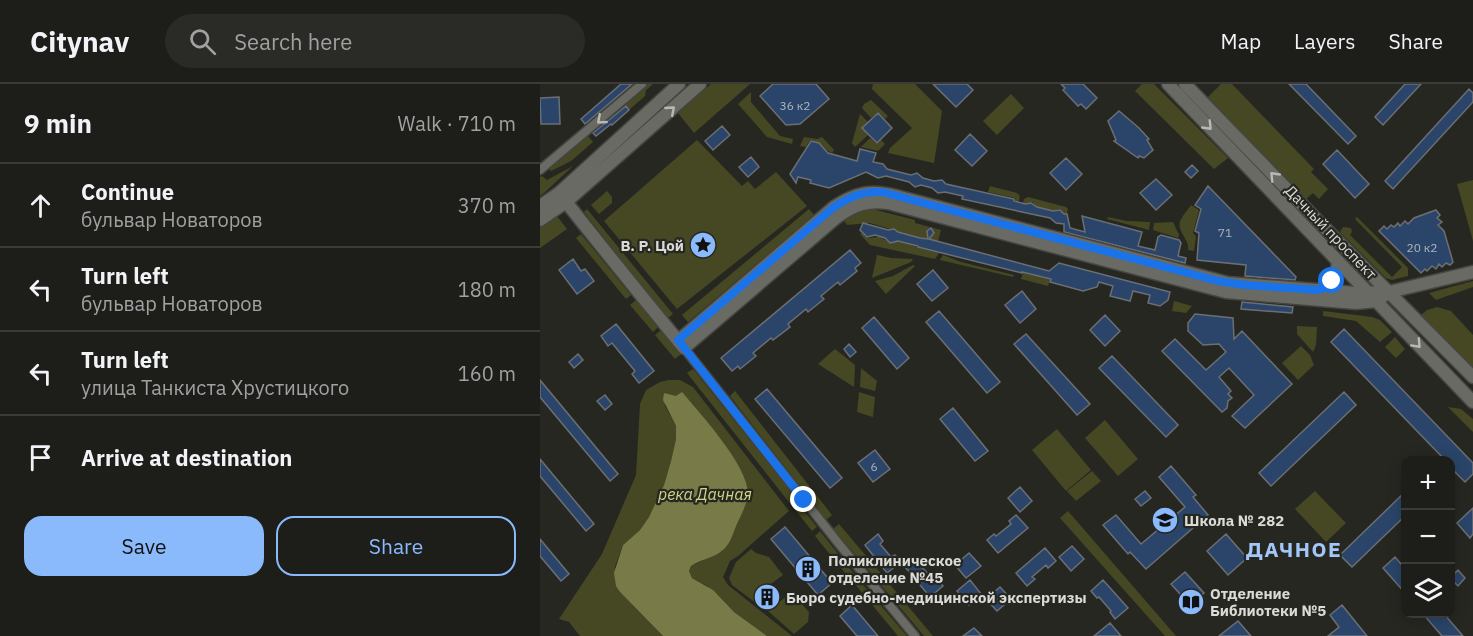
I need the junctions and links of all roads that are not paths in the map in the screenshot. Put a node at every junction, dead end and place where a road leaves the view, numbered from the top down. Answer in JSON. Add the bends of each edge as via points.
{"nodes":[{"id":1,"x":642,"y":84,"type":"edge"},
{"id":2,"x":679,"y":84,"type":"edge"},
{"id":3,"x":700,"y":84,"type":"edge"},
{"id":4,"x":1168,"y":84,"type":"edge"},
{"id":5,"x":1185,"y":84,"type":"edge"},
{"id":6,"x":540,"y":170,"type":"edge"},
{"id":7,"x":562,"y":198,"type":"junction"},
{"id":8,"x":540,"y":206,"type":"edge"},
{"id":9,"x":540,"y":220,"type":"edge"},
{"id":10,"x":1338,"y":261,"type":"junction"},
{"id":11,"x":1473,"y":272,"type":"edge"},
{"id":12,"x":1318,"y":290,"type":"junction"},
{"id":13,"x":1389,"y":292,"type":"junction"},
{"id":14,"x":1372,"y":297,"type":"junction"},
{"id":15,"x":681,"y":344,"type":"junction"},
{"id":16,"x":1473,"y":377,"type":"edge"},
{"id":17,"x":1473,"y":402,"type":"edge"},
{"id":18,"x":915,"y":636,"type":"edge"}],
"edges":[{"from":1,"to":6,"type":"street","one_way":true},
{"from":2,"to":7,"type":"street"},
{"from":7,"to":3,"type":"street","one_way":true},
{"from":4,"to":10,"type":"street","name":"Дачный проспект","one_way":true},
{"from":13,"to":5,"type":"street","name":"Дачный проспект","one_way":true},
{"from":7,"to":8,"type":"street"},
{"from":7,"to":9,"type":"street"},
{"from":7,"to":15,"type":"street"},
{"from":10,"to":12,"type":"street","via":[[1332,281]]},
{"from":10,"to":14,"type":"street","name":"Дачный проспект"},
{"from":11,"to":13,"type":"street"},
{"from":12,"to":14,"type":"street"},
{"from":12,"to":15,"type":"street","via":[[1218,281],[896,195],[868,191],[834,207]]},
{"from":13,"to":14,"type":"street"},
{"from":13,"to":16,"type":"street","name":"Дачный проспект"},
{"from":14,"to":15,"type":"street","via":[[1345,302],[1226,292],[869,201],[837,217]]},
{"from":14,"to":17,"type":"street","name":"Дачный проспект","one_way":true},
{"from":15,"to":18,"type":"street"}]}
